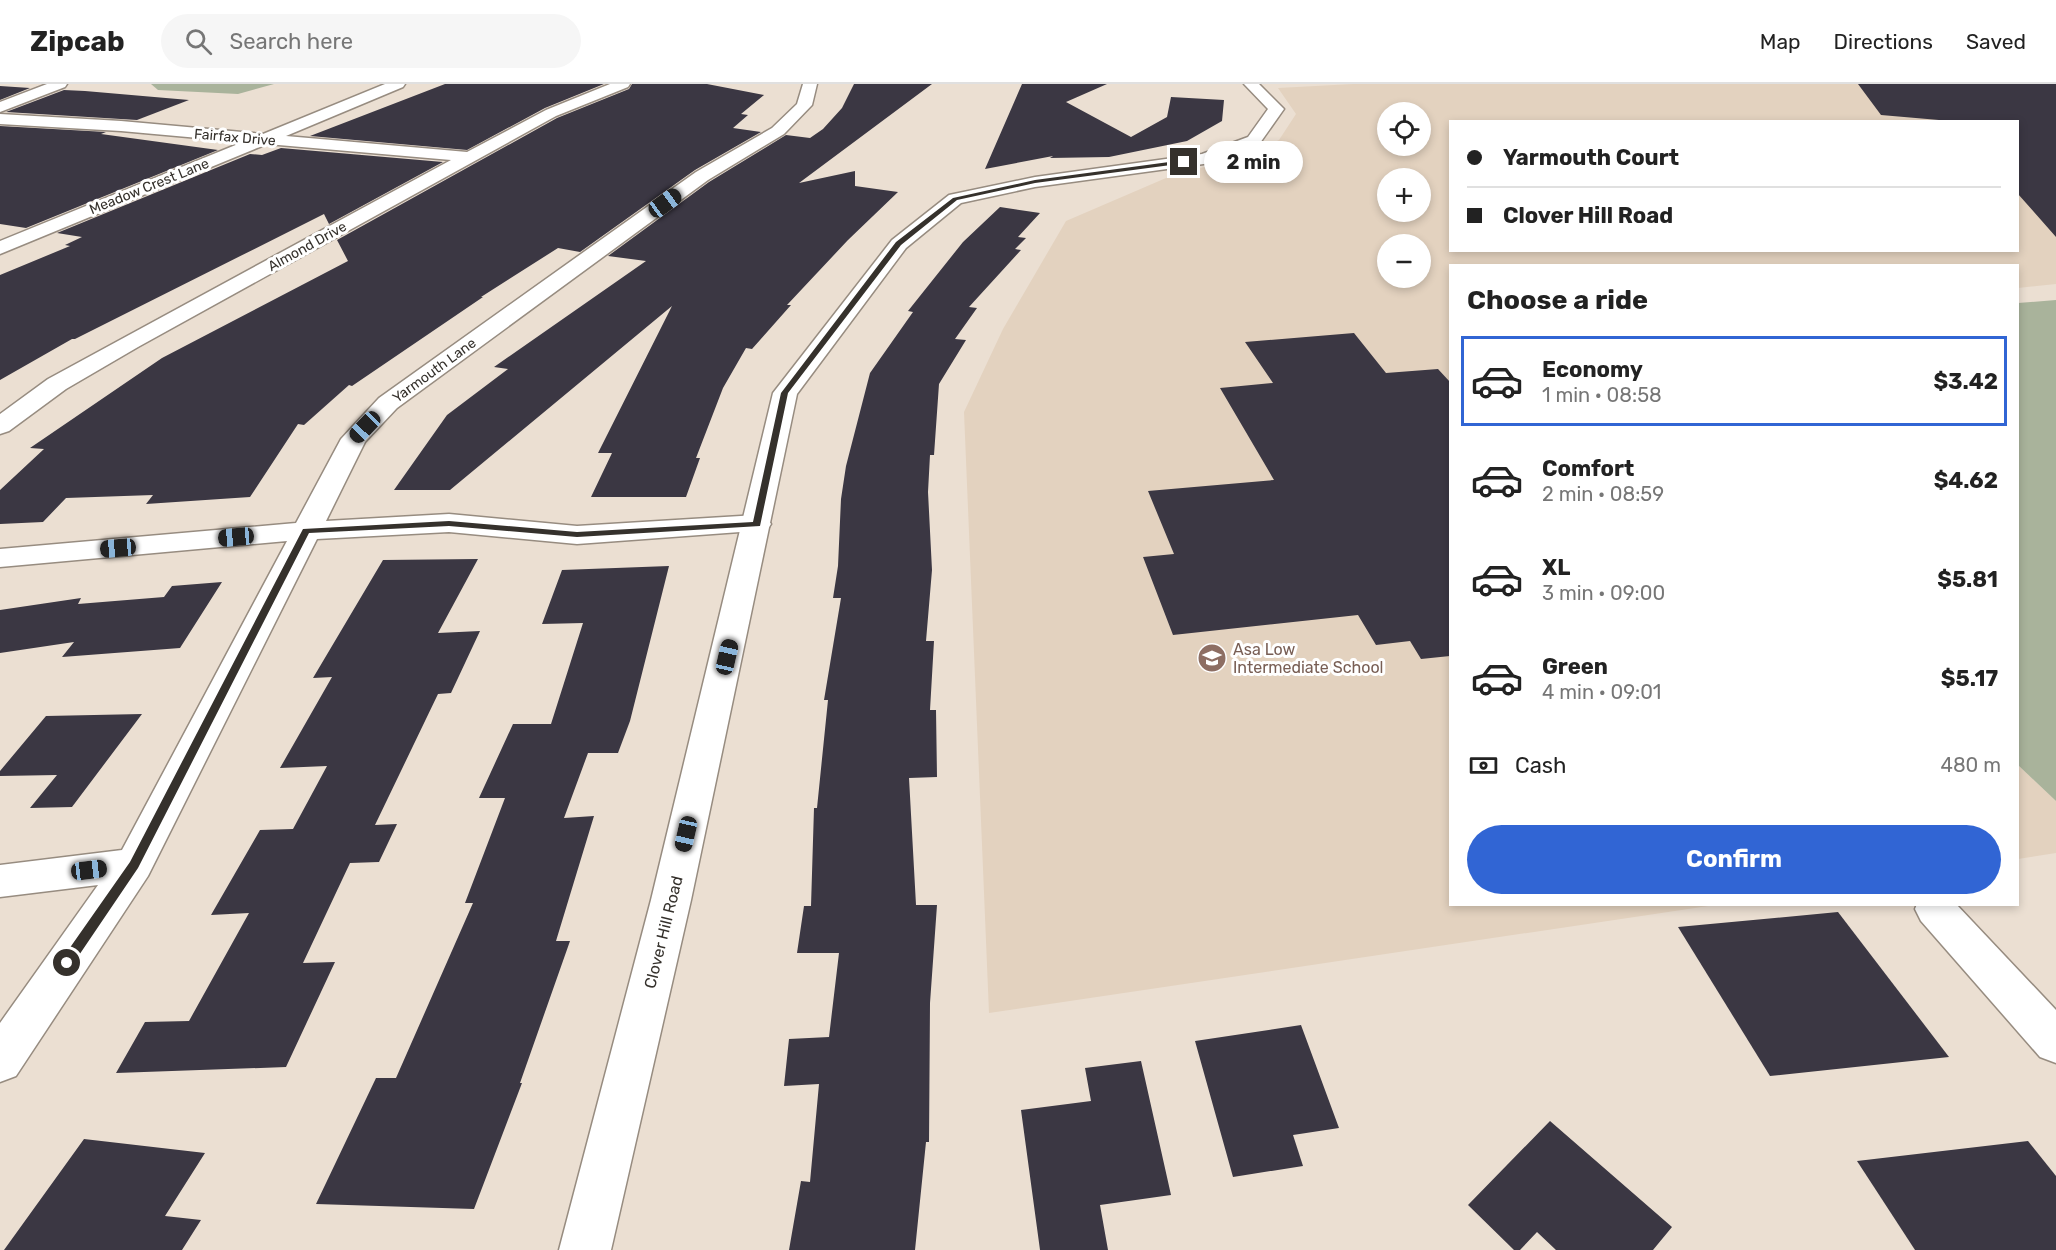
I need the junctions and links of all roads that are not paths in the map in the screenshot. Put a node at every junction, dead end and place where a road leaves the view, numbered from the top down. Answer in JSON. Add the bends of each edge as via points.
{"nodes":[{"id":1,"x":60,"y":84,"type":"edge"},
{"id":2,"x":398,"y":84,"type":"edge"},
{"id":3,"x":623,"y":84,"type":"edge"},
{"id":4,"x":810,"y":84,"type":"edge"},
{"id":5,"x":1251,"y":84,"type":"edge"},
{"id":6,"x":0,"y":107,"type":"edge"},
{"id":7,"x":0,"y":119,"type":"edge"},
{"id":8,"x":260,"y":140,"type":"junction"},
{"id":9,"x":470,"y":157,"type":"junction"},
{"id":10,"x":0,"y":248,"type":"edge"},
{"id":11,"x":0,"y":426,"type":"edge"},
{"id":12,"x":757,"y":524,"type":"junction"},
{"id":13,"x":306,"y":531,"type":"junction"},
{"id":14,"x":0,"y":558,"type":"edge"},
{"id":15,"x":134,"y":865,"type":"junction"},
{"id":16,"x":0,"y":881,"type":"edge"},
{"id":17,"x":1935,"y":909,"type":"dead end"},
{"id":18,"x":2056,"y":1042,"type":"edge"},
{"id":19,"x":0,"y":1061,"type":"edge"},
{"id":20,"x":585,"y":1250,"type":"edge"}],
"edges":[{"from":1,"to":6,"type":"street"},
{"from":2,"to":8,"type":"street","name":"Meadow Crest Lane"},
{"from":3,"to":9,"type":"street","name":"Almond Drive","via":[[551,113]]},
{"from":4,"to":13,"type":"street","name":"Yarmouth Lane","via":[[804,105],[778,131],[702,176],[388,404],[354,439]]},
{"from":5,"to":12,"type":"street","name":"Clover Hill Road","via":[[1276,109],[1254,140],[1205,159],[1035,182],[955,199],[898,244],[785,393]]},
{"from":7,"to":8,"type":"street","name":"Fairfax Drive"},
{"from":8,"to":9,"type":"street","name":"Fairfax Drive"},
{"from":8,"to":10,"type":"street","name":"Meadow Crest Lane"},
{"from":9,"to":11,"type":"street","name":"Almond Drive","via":[[68,378]]},
{"from":12,"to":13,"type":"street","via":[[577,535],[449,523]]},
{"from":12,"to":20,"type":"street","name":"Clover Hill Road"},
{"from":13,"to":14,"type":"street"},
{"from":13,"to":15,"type":"street","name":"Yarmouth Lane"},
{"from":15,"to":16,"type":"street"},
{"from":15,"to":19,"type":"street","name":"Yarmouth Lane"},
{"from":17,"to":18,"type":"street"}]}
